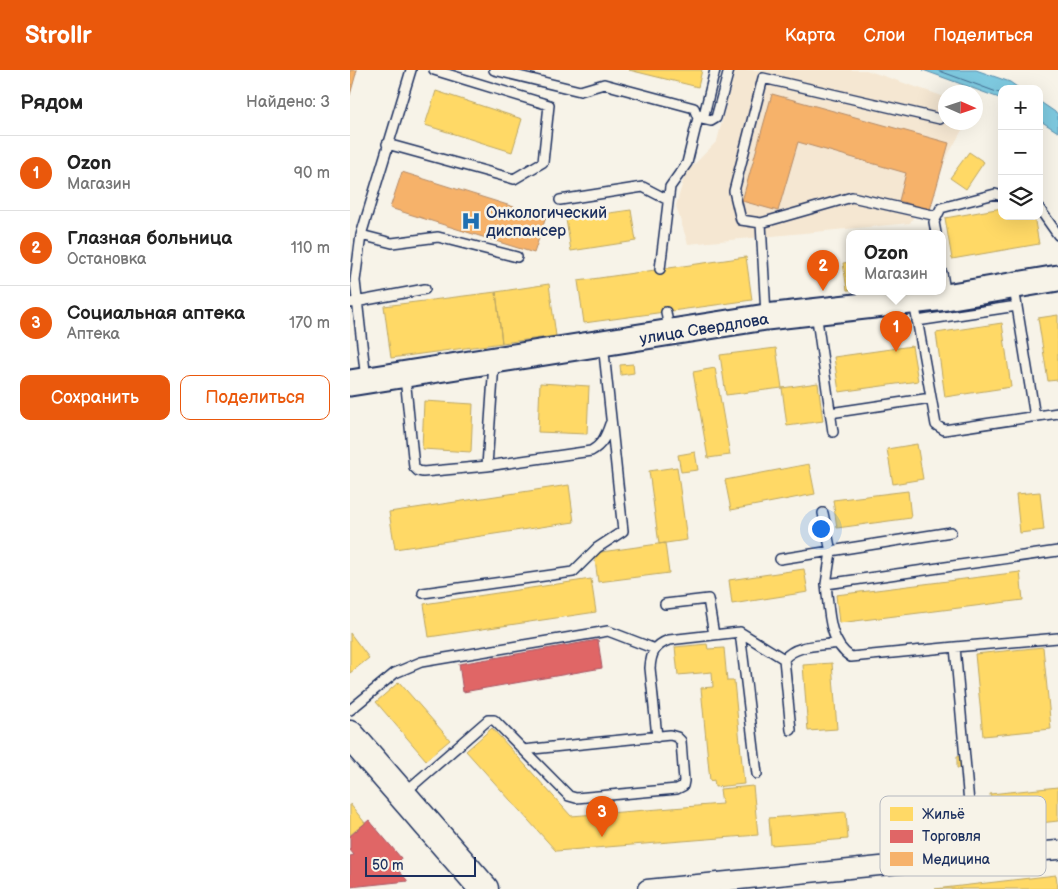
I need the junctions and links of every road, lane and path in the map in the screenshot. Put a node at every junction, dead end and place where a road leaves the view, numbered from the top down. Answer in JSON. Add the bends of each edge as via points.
{"nodes":[{"id":1,"x":412,"y":70,"type":"edge"},
{"id":2,"x":434,"y":70,"type":"edge"},
{"id":3,"x":494,"y":70,"type":"edge"},
{"id":4,"x":715,"y":70,"type":"edge"},
{"id":5,"x":728,"y":70,"type":"edge"},
{"id":6,"x":701,"y":118,"type":"junction"},
{"id":7,"x":938,"y":119,"type":"edge"},
{"id":8,"x":388,"y":144,"type":"junction"},
{"id":9,"x":998,"y":195,"type":"edge"},
{"id":10,"x":560,"y":200,"type":"dead end"},
{"id":11,"x":668,"y":200,"type":"junction"},
{"id":12,"x":1043,"y":214,"type":"edge"},
{"id":13,"x":936,"y":216,"type":"junction"},
{"id":14,"x":761,"y":223,"type":"junction"},
{"id":15,"x":935,"y":230,"type":"edge"},
{"id":16,"x":361,"y":235,"type":"junction"},
{"id":17,"x":1058,"y":235,"type":"edge"},
{"id":18,"x":517,"y":257,"type":"dead end"},
{"id":19,"x":660,"y":269,"type":"dead end"},
{"id":20,"x":1058,"y":278,"type":"edge"},
{"id":21,"x":946,"y":285,"type":"edge"},
{"id":22,"x":425,"y":289,"type":"dead end"},
{"id":23,"x":933,"y":295,"type":"edge"},
{"id":24,"x":1015,"y":296,"type":"junction"},
{"id":25,"x":354,"y":302,"type":"edge"},
{"id":26,"x":916,"y":310,"type":"junction"},
{"id":27,"x":816,"y":312,"type":"junction"},
{"id":28,"x":766,"y":318,"type":"junction"},
{"id":29,"x":603,"y":343,"type":"junction"},
{"id":30,"x":494,"y":360,"type":"junction"},
{"id":31,"x":404,"y":374,"type":"junction"},
{"id":32,"x":358,"y":382,"type":"edge"},
{"id":33,"x":932,"y":398,"type":"junction"},
{"id":34,"x":830,"y":413,"type":"junction"},
{"id":35,"x":1058,"y":413,"type":"edge"},
{"id":36,"x":1035,"y":417,"type":"junction"},
{"id":37,"x":611,"y":419,"type":"junction"},
{"id":38,"x":833,"y":432,"type":"dead end"},
{"id":39,"x":487,"y":466,"type":"junction"},
{"id":40,"x":823,"y":514,"type":"dead end"},
{"id":41,"x":951,"y":532,"type":"dead end"},
{"id":42,"x":1058,"y":551,"type":"edge"},
{"id":43,"x":831,"y":552,"type":"junction"},
{"id":44,"x":780,"y":560,"type":"dead end"},
{"id":45,"x":826,"y":584,"type":"junction"},
{"id":46,"x":423,"y":594,"type":"dead end"},
{"id":47,"x":664,"y":604,"type":"dead end"},
{"id":48,"x":740,"y":632,"type":"junction"},
{"id":49,"x":714,"y":635,"type":"junction"},
{"id":50,"x":1058,"y":638,"type":"edge"},
{"id":51,"x":838,"y":643,"type":"junction"},
{"id":52,"x":955,"y":647,"type":"junction"},
{"id":53,"x":655,"y":650,"type":"junction"},
{"id":54,"x":784,"y":659,"type":"junction"},
{"id":55,"x":350,"y":710,"type":"edge"},
{"id":56,"x":790,"y":730,"type":"dead end"},
{"id":57,"x":350,"y":735,"type":"edge"},
{"id":58,"x":657,"y":737,"type":"junction"},
{"id":59,"x":524,"y":750,"type":"junction"},
{"id":60,"x":757,"y":774,"type":"dead end"},
{"id":61,"x":402,"y":794,"type":"junction"},
{"id":62,"x":968,"y":796,"type":"edge"},
{"id":63,"x":880,"y":865,"type":"edge"},
{"id":64,"x":484,"y":889,"type":"edge"},
{"id":65,"x":647,"y":889,"type":"edge"}],
"edges":[{"from":1,"to":8,"type":"lane"},
{"from":2,"to":8,"type":"lane","via":[[549,105],[544,162],[514,179]]},
{"from":3,"to":6,"type":"lane","via":[[580,91],[604,84],[691,106]]},
{"from":4,"to":6,"type":"lane"},
{"from":5,"to":6,"type":"lane","via":[[716,118],[711,121]]},
{"from":6,"to":11,"type":"lane","via":[[686,167],[672,183]]},
{"from":7,"to":14,"type":"lane","via":[[763,78],[734,191],[741,220]]},
{"from":8,"to":16,"type":"lane"},
{"from":9,"to":13,"type":"lane","via":[[941,208]]},
{"from":10,"to":11,"type":"lane","via":[[643,186]]},
{"from":11,"to":19,"type":"lane"},
{"from":12,"to":17,"type":"lane"},
{"from":13,"to":14,"type":"lane","via":[[852,197]]},
{"from":13,"to":15,"type":"lane"},
{"from":14,"to":28,"type":"lane"},
{"from":16,"to":18,"type":"lane","via":[[392,242],[438,237]]},
{"from":16,"to":25,"type":"lane"},
{"from":20,"to":24,"type":"main road","name":"улица Свердлова"},
{"from":21,"to":24,"type":"main road","name":"улица Свердлова"},
{"from":22,"to":25,"type":"lane"},
{"from":23,"to":26,"type":"main road","name":"улица Свердлова"},
{"from":24,"to":26,"type":"lane"},
{"from":24,"to":36,"type":"lane"},
{"from":25,"to":32,"type":"lane"},
{"from":26,"to":27,"type":"main road","name":"улица Свердлова"},
{"from":26,"to":33,"type":"lane"},
{"from":27,"to":28,"type":"main road","name":"улица Свердлова"},
{"from":27,"to":34,"type":"lane"},
{"from":28,"to":29,"type":"main road","name":"улица Свердлова","via":[[668,322]]},
{"from":29,"to":30,"type":"main road","name":"улица Свердлова"},
{"from":29,"to":37,"type":"lane"},
{"from":30,"to":31,"type":"main road","name":"улица Свердлова"},
{"from":30,"to":39,"type":"lane"},
{"from":31,"to":32,"type":"main road","name":"улица Свердлова"},
{"from":31,"to":39,"type":"lane","via":[[414,467],[424,472]]},
{"from":33,"to":34,"type":"lane"},
{"from":33,"to":36,"type":"lane","via":[[936,425],[944,430]]},
{"from":34,"to":38,"type":"lane"},
{"from":35,"to":36,"type":"lane"},
{"from":37,"to":39,"type":"lane","via":[[604,440],[591,452]]},
{"from":37,"to":46,"type":"lane","via":[[623,531],[598,548],[573,572]]},
{"from":40,"to":43,"type":"lane"},
{"from":41,"to":43,"type":"lane"},
{"from":42,"to":45,"type":"lane"},
{"from":43,"to":44,"type":"lane"},
{"from":43,"to":45,"type":"lane"},
{"from":45,"to":51,"type":"lane","via":[[832,630]]},
{"from":47,"to":49,"type":"lane","via":[[708,598]]},
{"from":48,"to":49,"type":"lane"},
{"from":48,"to":54,"type":"lane"},
{"from":48,"to":60,"type":"lane"},
{"from":49,"to":53,"type":"lane","via":[[669,640],[659,644]]},
{"from":50,"to":52,"type":"lane"},
{"from":51,"to":52,"type":"lane","via":[[851,657]]},
{"from":51,"to":54,"type":"lane","via":[[796,649]]},
{"from":52,"to":62,"type":"lane"},
{"from":53,"to":55,"type":"lane","via":[[608,631],[421,662],[395,673]]},
{"from":53,"to":58,"type":"lane","via":[[650,668]]},
{"from":54,"to":56,"type":"lane"},
{"from":57,"to":61,"type":"main road"},
{"from":58,"to":59,"type":"lane"},
{"from":58,"to":59,"type":"lane","via":[[670,735],[681,741],[684,781],[683,786],[677,789],[576,798],[569,796]]},
{"from":59,"to":61,"type":"lane","via":[[494,720],[488,720]]},
{"from":61,"to":64,"type":"main road"},
{"from":63,"to":65,"type":"street"}]}
